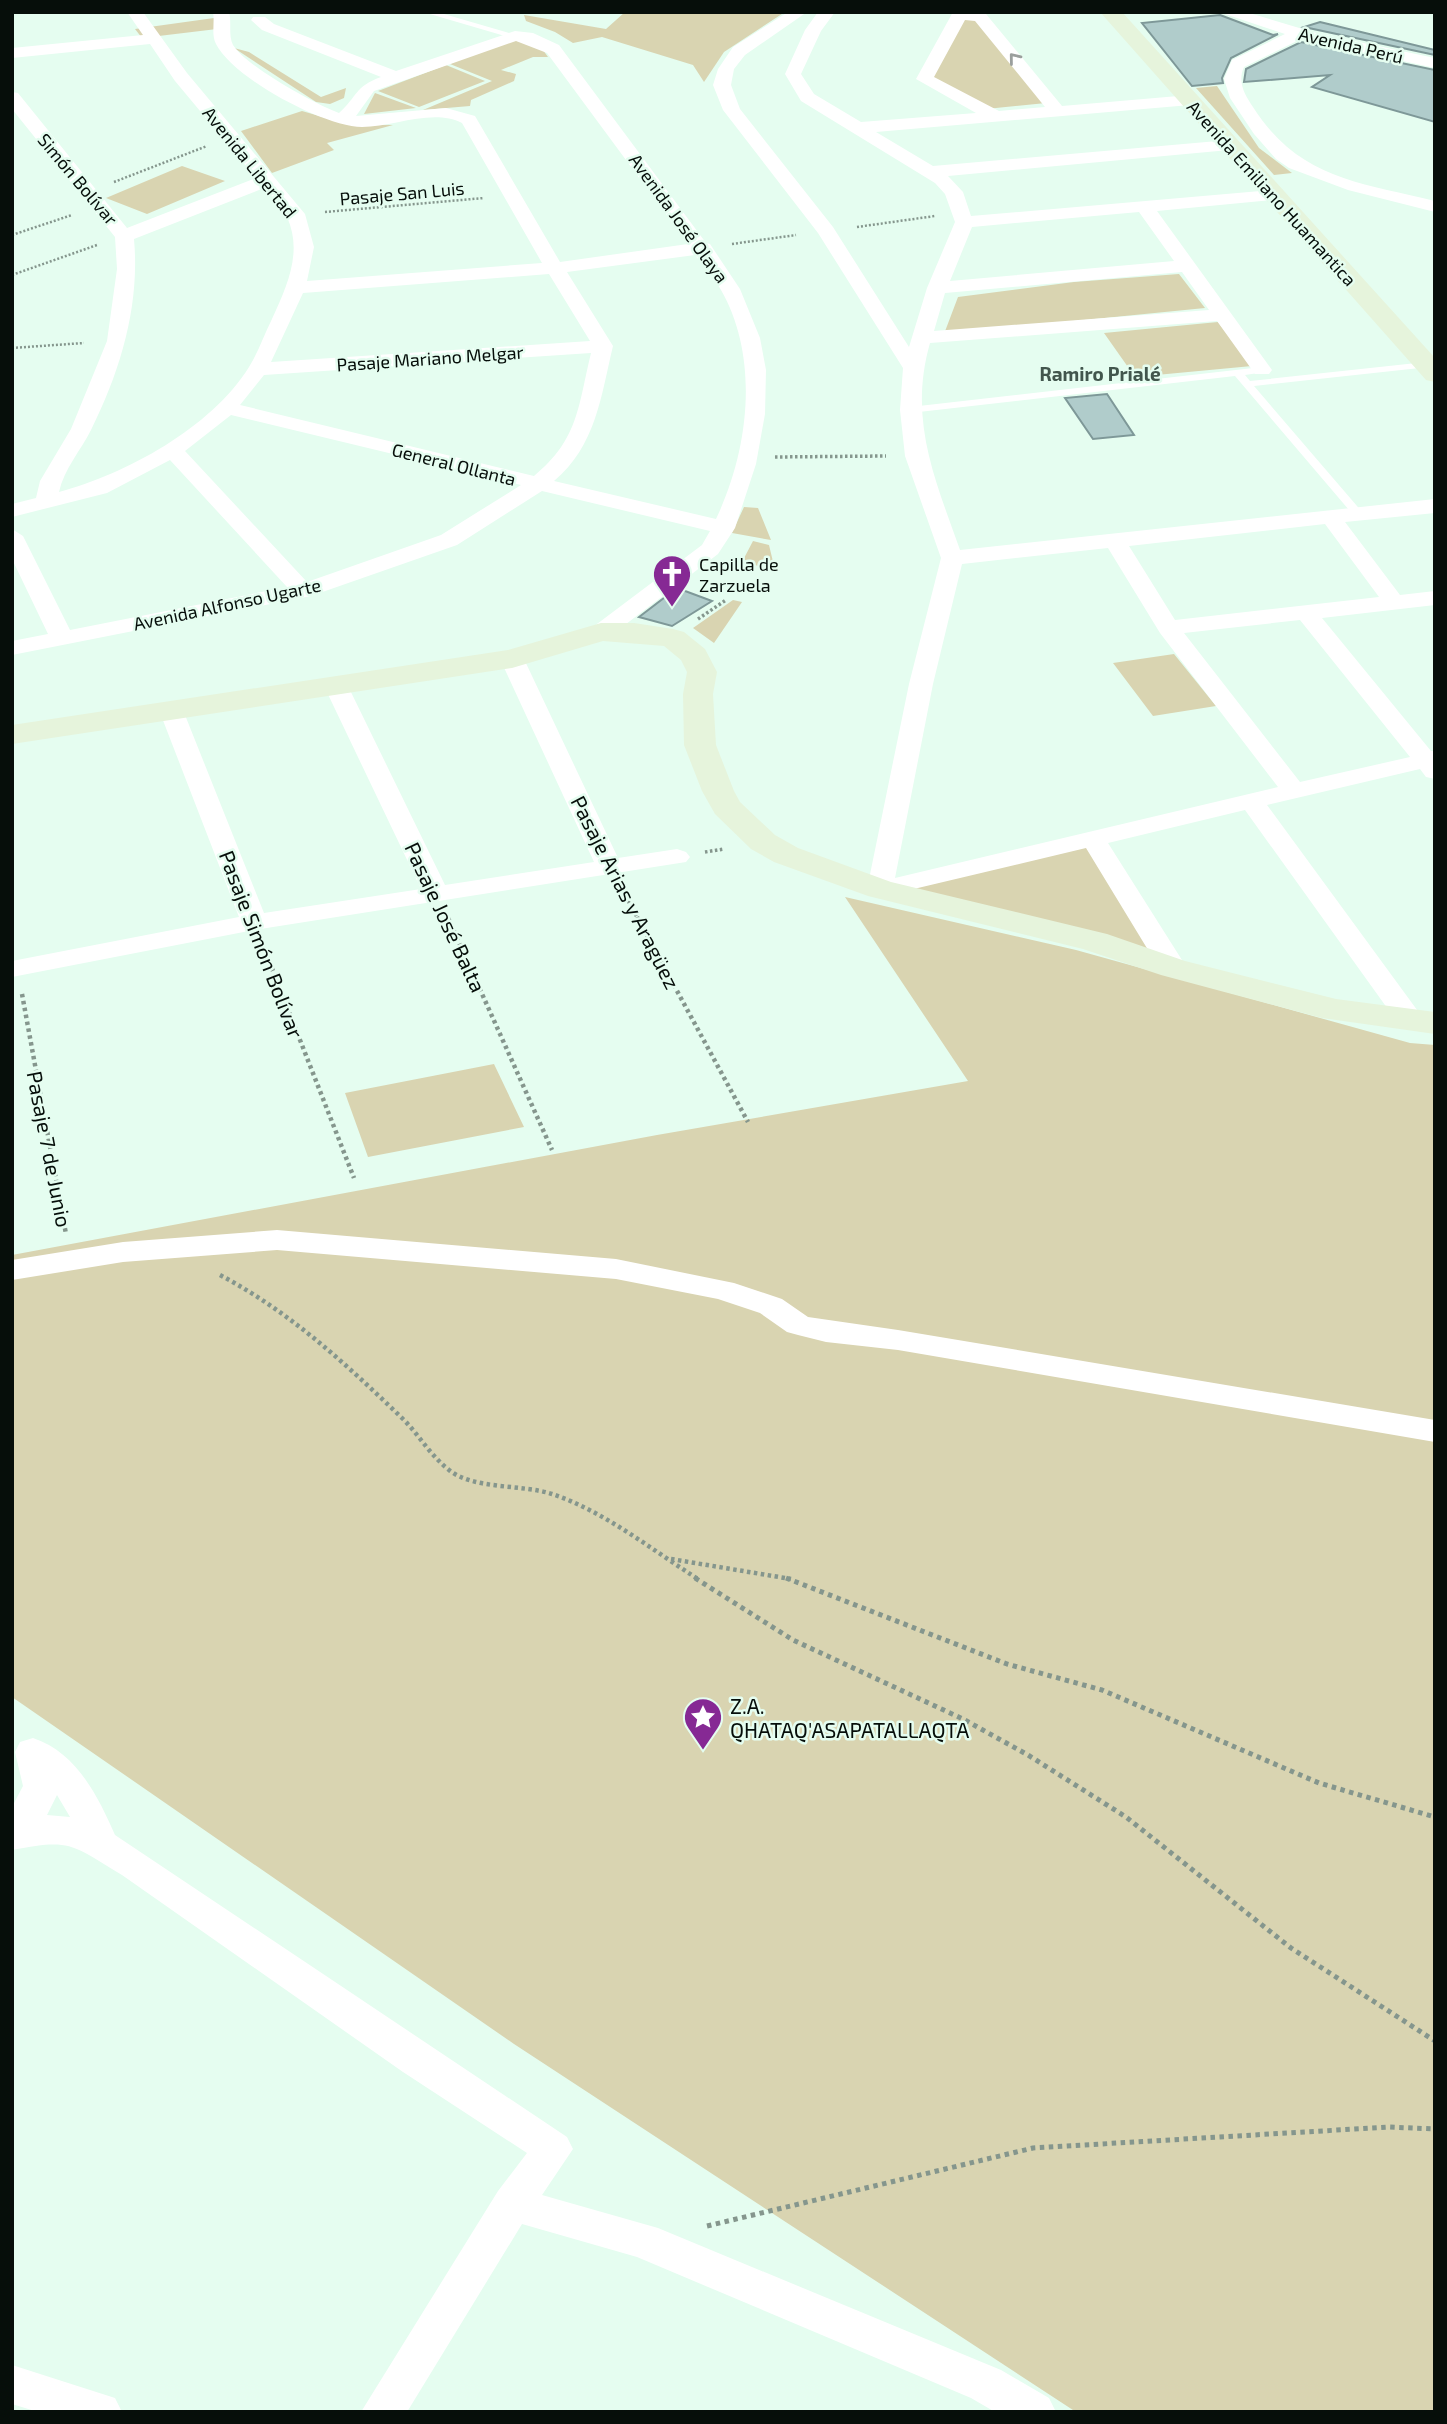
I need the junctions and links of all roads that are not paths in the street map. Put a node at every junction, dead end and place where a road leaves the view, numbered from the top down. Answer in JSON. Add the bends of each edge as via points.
{"nodes":[{"id":1,"x":135,"y":12,"type":"edge"},
{"id":2,"x":221,"y":12,"type":"edge"},
{"id":3,"x":427,"y":12,"type":"edge"},
{"id":4,"x":799,"y":12,"type":"edge"},
{"id":5,"x":827,"y":12,"type":"edge"},
{"id":6,"x":1110,"y":12,"type":"edge"},
{"id":7,"x":1227,"y":12,"type":"edge"},
{"id":8,"x":960,"y":13,"type":"edge"},
{"id":9,"x":257,"y":16,"type":"edge"},
{"id":10,"x":1300,"y":33,"type":"junction"},
{"id":11,"x":515,"y":36,"type":"junction"},
{"id":12,"x":154,"y":39,"type":"junction"},
{"id":13,"x":12,"y":53,"type":"edge"},
{"id":14,"x":1435,"y":63,"type":"edge"},
{"id":15,"x":396,"y":77,"type":"junction"},
{"id":16,"x":12,"y":97,"type":"edge"},
{"id":17,"x":1190,"y":100,"type":"junction"},
{"id":18,"x":1057,"y":111,"type":"junction"},
{"id":19,"x":996,"y":116,"type":"junction"},
{"id":20,"x":342,"y":119,"type":"junction"},
{"id":21,"x":856,"y":128,"type":"junction"},
{"id":22,"x":1229,"y":145,"type":"junction"},
{"id":23,"x":931,"y":172,"type":"junction"},
{"id":24,"x":267,"y":180,"type":"junction"},
{"id":25,"x":1273,"y":195,"type":"junction"},
{"id":26,"x":1144,"y":206,"type":"junction"},
{"id":27,"x":1435,"y":207,"type":"edge"},
{"id":28,"x":964,"y":222,"type":"junction"},
{"id":29,"x":124,"y":236,"type":"junction"},
{"id":30,"x":703,"y":248,"type":"junction"},
{"id":31,"x":1186,"y":266,"type":"junction"},
{"id":32,"x":556,"y":268,"type":"junction"},
{"id":33,"x":296,"y":288,"type":"junction"},
{"id":34,"x":937,"y":288,"type":"junction"},
{"id":35,"x":1221,"y":315,"type":"junction"},
{"id":36,"x":923,"y":338,"type":"junction"},
{"id":37,"x":603,"y":346,"type":"junction"},
{"id":38,"x":913,"y":368,"type":"junction"},
{"id":39,"x":258,"y":369,"type":"junction"},
{"id":40,"x":1431,"y":369,"type":"edge"},
{"id":41,"x":1262,"y":370,"type":"joint"},
{"id":42,"x":1238,"y":373,"type":"junction"},
{"id":43,"x":1247,"y":383,"type":"junction"},
{"id":44,"x":227,"y":408,"type":"junction"},
{"id":45,"x":909,"y":410,"type":"junction"},
{"id":46,"x":173,"y":450,"type":"junction"},
{"id":47,"x":536,"y":485,"type":"junction"},
{"id":48,"x":46,"y":503,"type":"junction"},
{"id":49,"x":1435,"y":506,"type":"edge"},
{"id":50,"x":12,"y":511,"type":"edge"},
{"id":51,"x":1359,"y":514,"type":"junction"},
{"id":52,"x":1331,"y":517,"type":"junction"},
{"id":53,"x":724,"y":528,"type":"junction"},
{"id":54,"x":12,"y":536,"type":"edge"},
{"id":55,"x":1114,"y":540,"type":"junction"},
{"id":56,"x":952,"y":558,"type":"junction"},
{"id":57,"x":303,"y":591,"type":"junction"},
{"id":58,"x":1435,"y":598,"type":"edge"},
{"id":59,"x":1394,"y":602,"type":"junction"},
{"id":60,"x":1307,"y":614,"type":"junction"},
{"id":61,"x":1168,"y":628,"type":"junction"},
{"id":62,"x":601,"y":632,"type":"junction"},
{"id":63,"x":62,"y":638,"type":"junction"},
{"id":64,"x":12,"y":648,"type":"edge"},
{"id":65,"x":512,"y":659,"type":"junction"},
{"id":66,"x":336,"y":686,"type":"junction"},
{"id":67,"x":171,"y":710,"type":"junction"},
{"id":68,"x":12,"y":735,"type":"edge"},
{"id":69,"x":1432,"y":764,"type":"edge"},
{"id":70,"x":1294,"y":791,"type":"junction"},
{"id":71,"x":1251,"y":801,"type":"junction"},
{"id":72,"x":1093,"y":839,"type":"junction"},
{"id":73,"x":677,"y":857,"type":"dead end"},
{"id":74,"x":609,"y":866,"type":"junction"},
{"id":75,"x":880,"y":889,"type":"junction"},
{"id":76,"x":436,"y":893,"type":"junction"},
{"id":77,"x":254,"y":922,"type":"junction"},
{"id":78,"x":14,"y":964,"type":"edge"},
{"id":79,"x":1172,"y":968,"type":"junction"},
{"id":80,"x":1423,"y":1021,"type":"edge"},
{"id":81,"x":12,"y":1270,"type":"edge"},
{"id":82,"x":1435,"y":1431,"type":"edge"},
{"id":83,"x":12,"y":1831,"type":"edge"},
{"id":84,"x":12,"y":1836,"type":"edge"},
{"id":85,"x":101,"y":1845,"type":"junction"},
{"id":86,"x":512,"y":2204,"type":"junction"},
{"id":87,"x":12,"y":2384,"type":"edge"},
{"id":88,"x":100,"y":2412,"type":"edge"},
{"id":89,"x":383,"y":2412,"type":"edge"},
{"id":90,"x":1034,"y":2412,"type":"edge"}],
"edges":[{"from":1,"to":12,"type":"street","name":"Avenida Libertad"},
{"from":2,"to":20,"type":"street","via":[[220,36],[236,59],[303,104]]},
{"from":3,"to":11,"type":"lane"},
{"from":4,"to":38,"type":"street","via":[[739,51],[726,69],[722,85],[732,110],[826,231]]},
{"from":5,"to":21,"type":"street","via":[[813,30],[793,74],[807,97]]},
{"from":6,"to":17,"type":"street","name":"Avenida Emiliano Huamantica"},
{"from":7,"to":10,"type":"street","name":"Avenida Perú"},
{"from":18,"to":8,"type":"street","one_way":true,"via":[[980,17]]},
{"from":8,"to":19,"type":"street","via":[[925,79]]},
{"from":9,"to":15,"type":"street","via":[[268,27]]},
{"from":10,"to":14,"type":"street","name":"Avenida Perú"},
{"from":10,"to":27,"type":"street","via":[[1238,64],[1231,73],[1231,82],[1253,121],[1281,154],[1313,173]]},
{"from":11,"to":15,"type":"street"},
{"from":11,"to":30,"type":"street","name":"Avenida José Olaya","via":[[553,49]]},
{"from":12,"to":13,"type":"street"},
{"from":12,"to":24,"type":"street","name":"Avenida Libertad"},
{"from":15,"to":20,"type":"street","via":[[367,88],[357,106]]},
{"from":16,"to":29,"type":"street","name":"Simón Bolívar"},
{"from":17,"to":18,"type":"street"},
{"from":17,"to":22,"type":"street","name":"Avenida Emiliano Huamantica"},
{"from":18,"to":19,"type":"street"},
{"from":19,"to":21,"type":"street"},
{"from":20,"to":32,"type":"street","via":[[369,122],[442,113],[463,115]]},
{"from":21,"to":23,"type":"street"},
{"from":22,"to":23,"type":"street"},
{"from":22,"to":25,"type":"street","name":"Avenida Emiliano Huamantica"},
{"from":23,"to":28,"type":"street","via":[[954,192]]},
{"from":24,"to":29,"type":"street"},
{"from":24,"to":33,"type":"street","name":"Avenida Libertad","via":[[296,214],[305,247]]},
{"from":25,"to":26,"type":"street"},
{"from":25,"to":40,"type":"street","name":"Avenida Emiliano Huamantica"},
{"from":26,"to":28,"type":"street"},
{"from":26,"to":31,"type":"street"},
{"from":28,"to":34,"type":"street"},
{"from":29,"to":48,"type":"street","name":"Simón Bolívar","via":[[127,268],[117,341],[81,429],[51,481]]},
{"from":30,"to":32,"type":"street"},
{"from":30,"to":53,"type":"street","name":"Avenida José Olaya","via":[[747,324],[756,368],[747,457]]},
{"from":31,"to":34,"type":"street"},
{"from":31,"to":35,"type":"street"},
{"from":32,"to":33,"type":"street"},
{"from":32,"to":37,"type":"street"},
{"from":33,"to":39,"type":"street","name":"Avenida Libertad"},
{"from":34,"to":36,"type":"street"},
{"from":35,"to":36,"type":"street"},
{"from":35,"to":41,"type":"street"},
{"from":36,"to":38,"type":"street"},
{"from":37,"to":39,"type":"street","name":"Pasaje Mariano Melgar"},
{"from":37,"to":47,"type":"street","name":"Avenida Alfonso Ugarte","via":[[581,435],[565,461]]},
{"from":38,"to":45,"type":"street"},
{"from":39,"to":44,"type":"street","name":"Avenida Libertad"},
{"from":40,"to":43,"type":"lane"},
{"from":41,"to":42,"type":"lane"},
{"from":42,"to":43,"type":"lane"},
{"from":42,"to":45,"type":"lane"},
{"from":43,"to":51,"type":"lane"},
{"from":44,"to":46,"type":"street","name":"Avenida Libertad"},
{"from":44,"to":47,"type":"street","name":"General Ollanta"},
{"from":45,"to":56,"type":"street","via":[[915,456]]},
{"from":46,"to":48,"type":"street","name":"Avenida Libertad","via":[[99,488]]},
{"from":46,"to":57,"type":"street"},
{"from":47,"to":53,"type":"street","name":"General Ollanta"},
{"from":47,"to":57,"type":"street","name":"Avenida Alfonso Ugarte","via":[[449,540]]},
{"from":48,"to":50,"type":"street","name":"Avenida Libertad"},
{"from":49,"to":51,"type":"street"},
{"from":51,"to":52,"type":"street"},
{"from":52,"to":55,"type":"street"},
{"from":52,"to":59,"type":"street"},
{"from":53,"to":62,"type":"street","via":[[710,549]]},
{"from":54,"to":63,"type":"street"},
{"from":55,"to":56,"type":"street"},
{"from":55,"to":61,"type":"street"},
{"from":56,"to":75,"type":"street","via":[[921,684]]},
{"from":57,"to":63,"type":"street","name":"Avenida Alfonso Ugarte"},
{"from":58,"to":59,"type":"street"},
{"from":59,"to":60,"type":"street"},
{"from":60,"to":61,"type":"street"},
{"from":60,"to":69,"type":"street"},
{"from":61,"to":70,"type":"street"},
{"from":62,"to":65,"type":"street"},
{"from":62,"to":75,"type":"street","via":[[673,638],[694,655],[702,672],[700,746],[727,807],[763,842],[786,855]]},
{"from":63,"to":64,"type":"street","name":"Avenida Alfonso Ugarte"},
{"from":65,"to":66,"type":"street"},
{"from":65,"to":74,"type":"street","name":"Pasaje Arias y Aragüez"},
{"from":66,"to":67,"type":"street"},
{"from":66,"to":76,"type":"street","name":"Pasaje José Balta"},
{"from":67,"to":68,"type":"street"},
{"from":67,"to":77,"type":"street","name":"Pasaje Simón Bolívar"},
{"from":69,"to":70,"type":"street"},
{"from":70,"to":71,"type":"street"},
{"from":71,"to":72,"type":"street"},
{"from":71,"to":80,"type":"street"},
{"from":72,"to":75,"type":"street"},
{"from":72,"to":79,"type":"street"},
{"from":73,"to":74,"type":"street"},
{"from":74,"to":76,"type":"street"},
{"from":75,"to":79,"type":"street","via":[[1096,942]]},
{"from":76,"to":77,"type":"street"},
{"from":77,"to":78,"type":"street"},
{"from":79,"to":80,"type":"street","via":[[1335,1010]]},
{"from":81,"to":82,"type":"street","via":[[123,1252],[277,1240],[616,1269],[723,1290],[771,1306],[798,1325],[826,1332],[898,1340]]},
{"from":83,"to":85,"type":"street","via":[[42,1792],[43,1776],[33,1752],[48,1760],[76,1790]]},
{"from":84,"to":85,"type":"street","via":[[66,1828]]},
{"from":85,"to":86,"type":"street","via":[[553,2149]]},
{"from":86,"to":89,"type":"street"},
{"from":86,"to":90,"type":"street","via":[[643,2241],[986,2384]]},
{"from":87,"to":88,"type":"street"}]}
